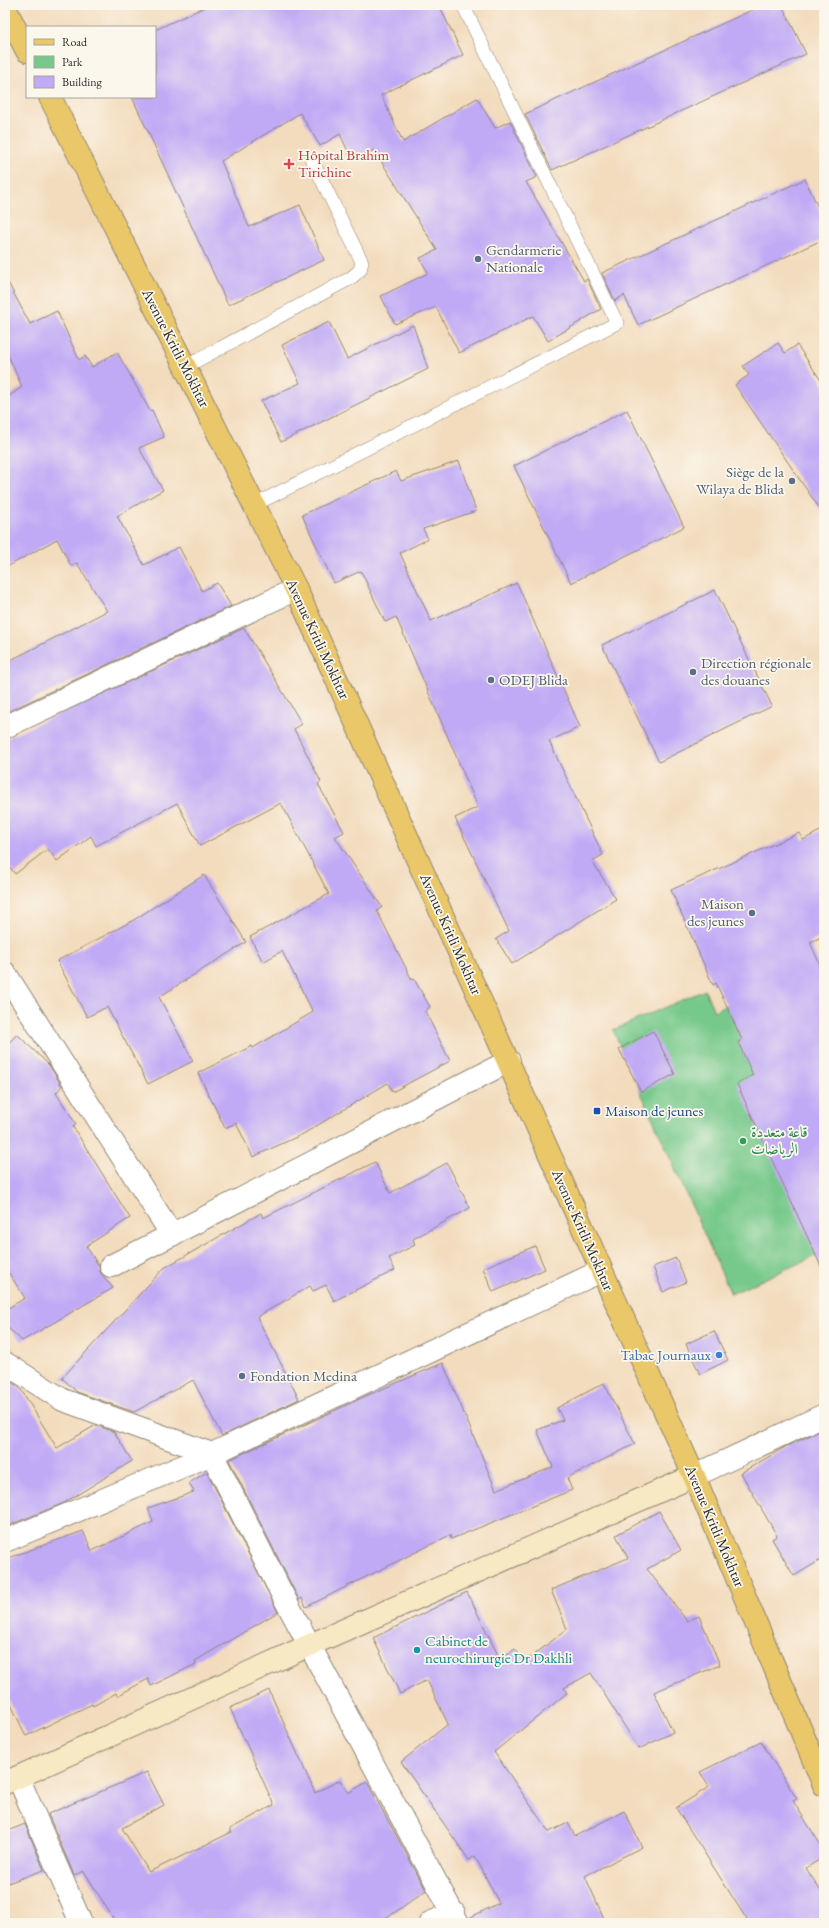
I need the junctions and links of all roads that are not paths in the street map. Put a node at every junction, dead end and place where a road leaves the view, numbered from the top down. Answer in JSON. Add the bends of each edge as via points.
{"nodes":[{"id":1,"x":463,"y":5,"type":"edge"},
{"id":2,"x":5,"y":8,"type":"edge"},
{"id":3,"x":26,"y":50,"type":"edge"},
{"id":4,"x":50,"y":98,"type":"edge"},
{"id":5,"x":311,"y":158,"type":"dead end"},
{"id":6,"x":185,"y":367,"type":"junction"},
{"id":7,"x":254,"y":506,"type":"junction"},
{"id":8,"x":296,"y":589,"type":"junction"},
{"id":9,"x":5,"y":727,"type":"edge"},
{"id":10,"x":5,"y":973,"type":"edge"},
{"id":11,"x":508,"y":1061,"type":"junction"},
{"id":12,"x":172,"y":1235,"type":"junction"},
{"id":13,"x":111,"y":1266,"type":"dead end"},
{"id":14,"x":601,"y":1271,"type":"junction"},
{"id":15,"x":5,"y":1363,"type":"edge"},
{"id":16,"x":824,"y":1415,"type":"edge"},
{"id":17,"x":212,"y":1454,"type":"junction"},
{"id":18,"x":694,"y":1476,"type":"junction"},
{"id":19,"x":5,"y":1541,"type":"edge"},
{"id":20,"x":310,"y":1644,"type":"junction"},
{"id":21,"x":11,"y":1780,"type":"edge"},
{"id":22,"x":824,"y":1785,"type":"edge"},
{"id":23,"x":456,"y":1918,"type":"edge"},
{"id":24,"x":81,"y":1923,"type":"edge"},
{"id":25,"x":430,"y":1923,"type":"edge"}],
"edges":[{"from":1,"to":7,"type":"lane","via":[[617,323]]},
{"from":2,"to":3,"type":"main road"},
{"from":4,"to":6,"type":"main road","name":"Avenue Kritli Mokhtar"},
{"from":5,"to":6,"type":"lane","via":[[362,262],[360,270],[351,278]]},
{"from":6,"to":7,"type":"main road","name":"Avenue Kritli Mokhtar"},
{"from":7,"to":8,"type":"main road","name":"Avenue Kritli Mokhtar"},
{"from":8,"to":9,"type":"street"},
{"from":8,"to":11,"type":"main road","name":"Avenue Kritli Mokhtar"},
{"from":10,"to":12,"type":"street"},
{"from":11,"to":12,"type":"street"},
{"from":11,"to":14,"type":"main road","name":"Avenue Kritli Mokhtar"},
{"from":12,"to":13,"type":"street"},
{"from":14,"to":17,"type":"street"},
{"from":14,"to":18,"type":"main road","name":"Avenue Kritli Mokhtar"},
{"from":15,"to":17,"type":"street","via":[[63,1400]]},
{"from":16,"to":18,"type":"street"},
{"from":17,"to":19,"type":"street"},
{"from":17,"to":20,"type":"street"},
{"from":18,"to":20,"type":"main road"},
{"from":18,"to":22,"type":"main road","name":"Avenue Kritli Mokhtar"},
{"from":20,"to":21,"type":"main road"},
{"from":20,"to":23,"type":"street"},
{"from":21,"to":24,"type":"street"},
{"from":23,"to":25,"type":"street"}]}
